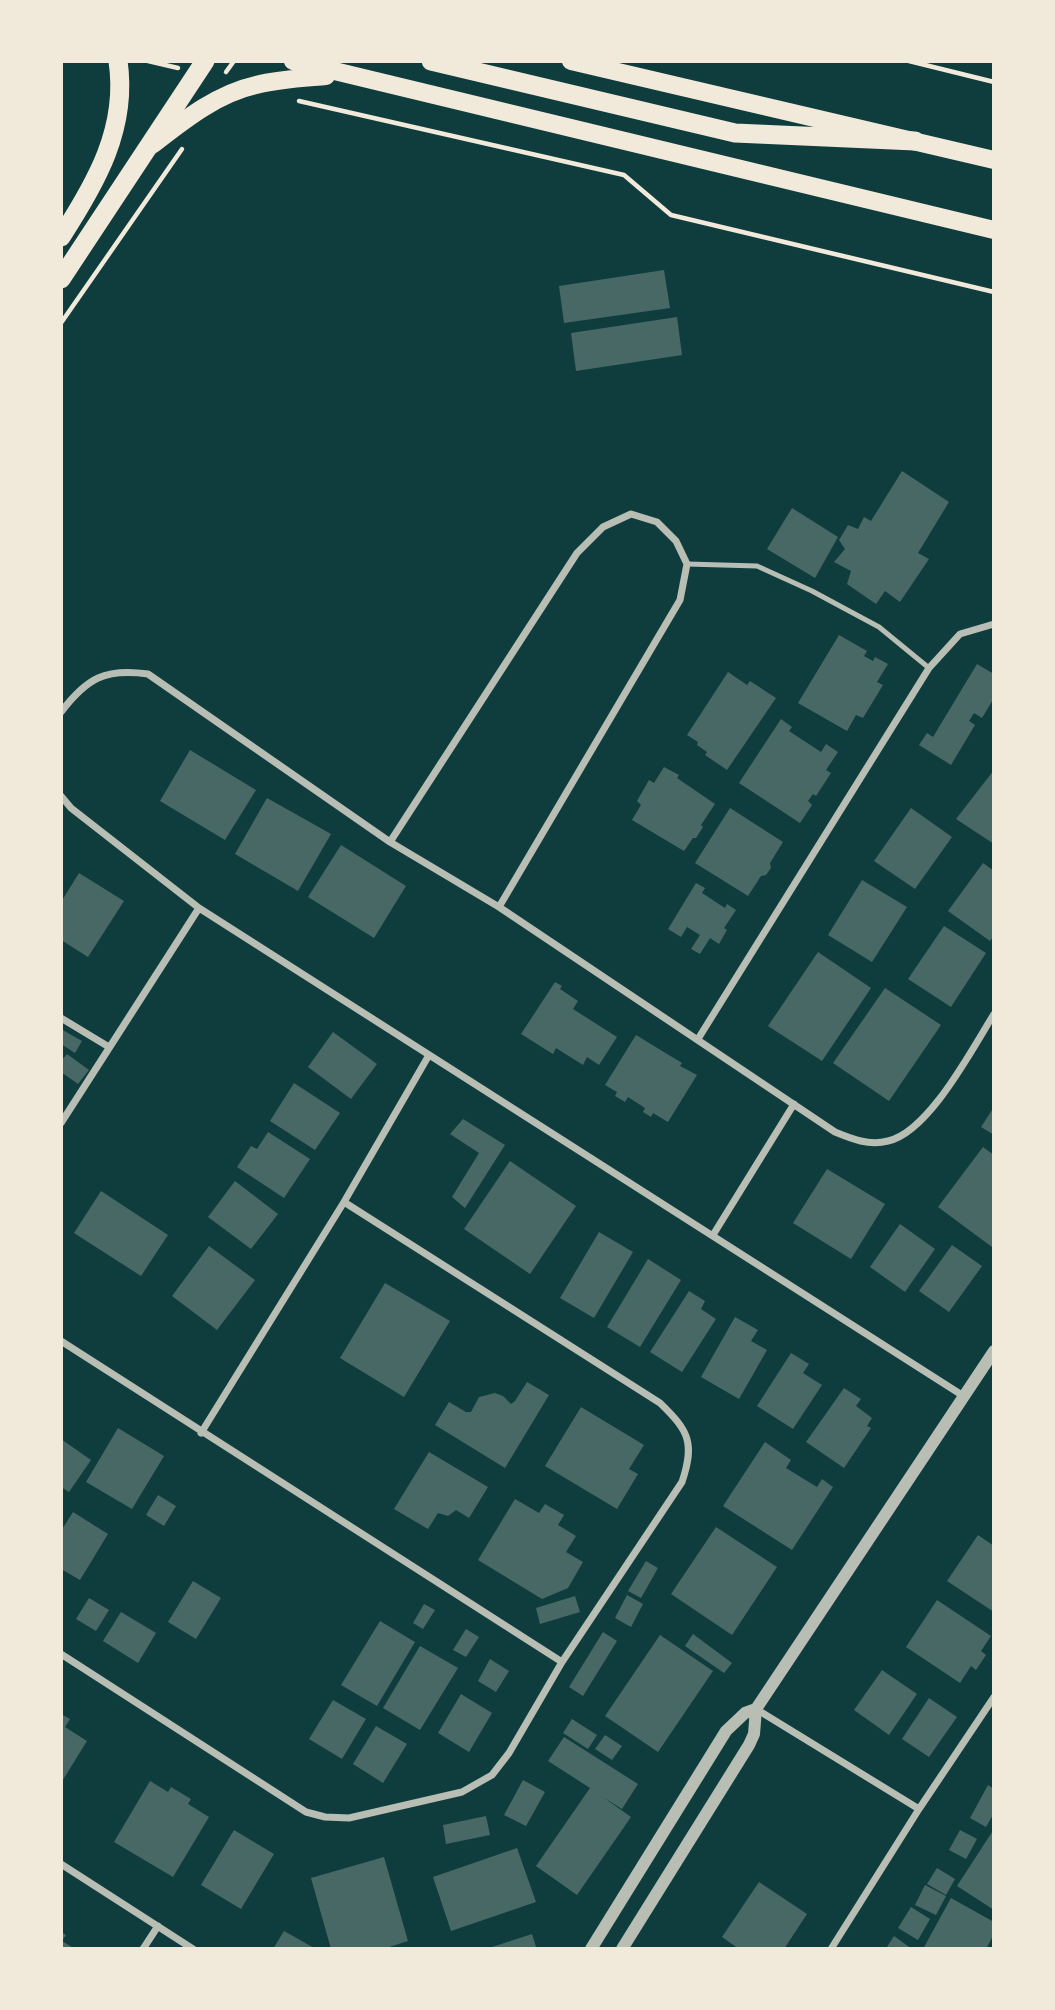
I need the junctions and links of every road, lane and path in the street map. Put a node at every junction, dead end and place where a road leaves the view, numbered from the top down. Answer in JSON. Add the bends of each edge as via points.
{"nodes":[{"id":1,"x":118,"y":61,"type":"edge"},
{"id":2,"x":205,"y":61,"type":"edge"},
{"id":3,"x":293,"y":61,"type":"edge"},
{"id":4,"x":431,"y":61,"type":"edge"},
{"id":5,"x":571,"y":61,"type":"edge"},
{"id":6,"x":909,"y":61,"type":"edge"},
{"id":7,"x":341,"y":75,"type":"junction"},
{"id":8,"x":994,"y":82,"type":"edge"},
{"id":9,"x":290,"y":102,"type":"dead end"},
{"id":10,"x":915,"y":141,"type":"junction"},
{"id":11,"x":187,"y":142,"type":"dead end"},
{"id":12,"x":152,"y":145,"type":"junction"},
{"id":13,"x":994,"y":160,"type":"edge"},
{"id":14,"x":994,"y":229,"type":"edge"},
{"id":15,"x":61,"y":237,"type":"edge"},
{"id":16,"x":61,"y":279,"type":"edge"},
{"id":17,"x":994,"y":292,"type":"edge"},
{"id":18,"x":61,"y":323,"type":"edge"},
{"id":19,"x":687,"y":564,"type":"junction"},
{"id":20,"x":994,"y":624,"type":"edge"},
{"id":21,"x":929,"y":668,"type":"junction"},
{"id":22,"x":61,"y":712,"type":"edge"},
{"id":23,"x":61,"y":796,"type":"edge"},
{"id":24,"x":390,"y":842,"type":"junction"},
{"id":25,"x":499,"y":907,"type":"junction"},
{"id":26,"x":199,"y":908,"type":"junction"},
{"id":27,"x":994,"y":1014,"type":"edge"},
{"id":28,"x":61,"y":1018,"type":"edge"},
{"id":29,"x":698,"y":1039,"type":"junction"},
{"id":30,"x":109,"y":1047,"type":"junction"},
{"id":31,"x":429,"y":1055,"type":"junction"},
{"id":32,"x":794,"y":1104,"type":"junction"},
{"id":33,"x":61,"y":1123,"type":"edge"},
{"id":34,"x":344,"y":1202,"type":"junction"},
{"id":35,"x":713,"y":1235,"type":"junction"},
{"id":36,"x":61,"y":1341,"type":"edge"},
{"id":37,"x":994,"y":1351,"type":"edge"},
{"id":38,"x":964,"y":1397,"type":"junction"},
{"id":39,"x":201,"y":1433,"type":"junction"},
{"id":40,"x":61,"y":1654,"type":"edge"},
{"id":41,"x":562,"y":1662,"type":"junction"},
{"id":42,"x":994,"y":1697,"type":"edge"},
{"id":43,"x":756,"y":1709,"type":"junction"},
{"id":44,"x":919,"y":1809,"type":"junction"},
{"id":45,"x":61,"y":1864,"type":"edge"},
{"id":46,"x":158,"y":1926,"type":"junction"},
{"id":47,"x":142,"y":1949,"type":"edge"},
{"id":48,"x":193,"y":1949,"type":"edge"},
{"id":49,"x":591,"y":1949,"type":"edge"},
{"id":50,"x":622,"y":1949,"type":"edge"},
{"id":51,"x":831,"y":1949,"type":"edge"}],
"edges":[{"from":1,"to":15,"type":"highway","via":[[118,117],[109,151]]},
{"from":2,"to":12,"type":"highway"},
{"from":3,"to":7,"type":"main road"},
{"from":4,"to":10,"type":"highway","via":[[735,133]]},
{"from":5,"to":10,"type":"main road"},
{"from":6,"to":8,"type":"path"},
{"from":7,"to":12,"type":"main road","via":[[253,85],[202,108]]},
{"from":7,"to":14,"type":"main road"},
{"from":9,"to":17,"type":"path","via":[[304,101],[624,175],[671,215]]},
{"from":10,"to":13,"type":"main road"},
{"from":11,"to":18,"type":"path"},
{"from":12,"to":16,"type":"highway"},
{"from":19,"to":21,"type":"lane","via":[[757,566],[879,627]]},
{"from":19,"to":24,"type":"street","via":[[676,541],[657,522],[631,514],[603,527],[577,553]]},
{"from":19,"to":25,"type":"street","via":[[680,600]]},
{"from":20,"to":21,"type":"street","via":[[960,634]]},
{"from":21,"to":29,"type":"street"},
{"from":22,"to":24,"type":"street","via":[[92,679],[124,671],[148,674]]},
{"from":23,"to":26,"type":"street"},
{"from":24,"to":25,"type":"street"},
{"from":25,"to":29,"type":"street"},
{"from":26,"to":30,"type":"street"},
{"from":26,"to":31,"type":"street"},
{"from":27,"to":32,"type":"street","via":[[935,1105],[911,1129],[888,1142],[860,1142],[835,1132]]},
{"from":28,"to":30,"type":"street"},
{"from":29,"to":32,"type":"street"},
{"from":30,"to":33,"type":"street"},
{"from":31,"to":34,"type":"street"},
{"from":31,"to":35,"type":"street"},
{"from":32,"to":35,"type":"street"},
{"from":34,"to":39,"type":"street"},
{"from":34,"to":41,"type":"street","via":[[660,1403],[677,1420],[688,1441],[689,1460],[682,1482]]},
{"from":35,"to":38,"type":"street"},
{"from":36,"to":39,"type":"street"},
{"from":37,"to":38,"type":"street"},
{"from":38,"to":43,"type":"street"},
{"from":39,"to":41,"type":"street"},
{"from":40,"to":41,"type":"street","via":[[306,1812],[349,1818],[462,1793],[492,1775]]},
{"from":42,"to":44,"type":"street"},
{"from":43,"to":44,"type":"street"},
{"from":43,"to":49,"type":"street","via":[[726,1731]]},
{"from":43,"to":50,"type":"street","via":[[749,1745]]},
{"from":44,"to":51,"type":"street"},
{"from":45,"to":46,"type":"street"},
{"from":46,"to":47,"type":"street"},
{"from":46,"to":48,"type":"street"}]}
